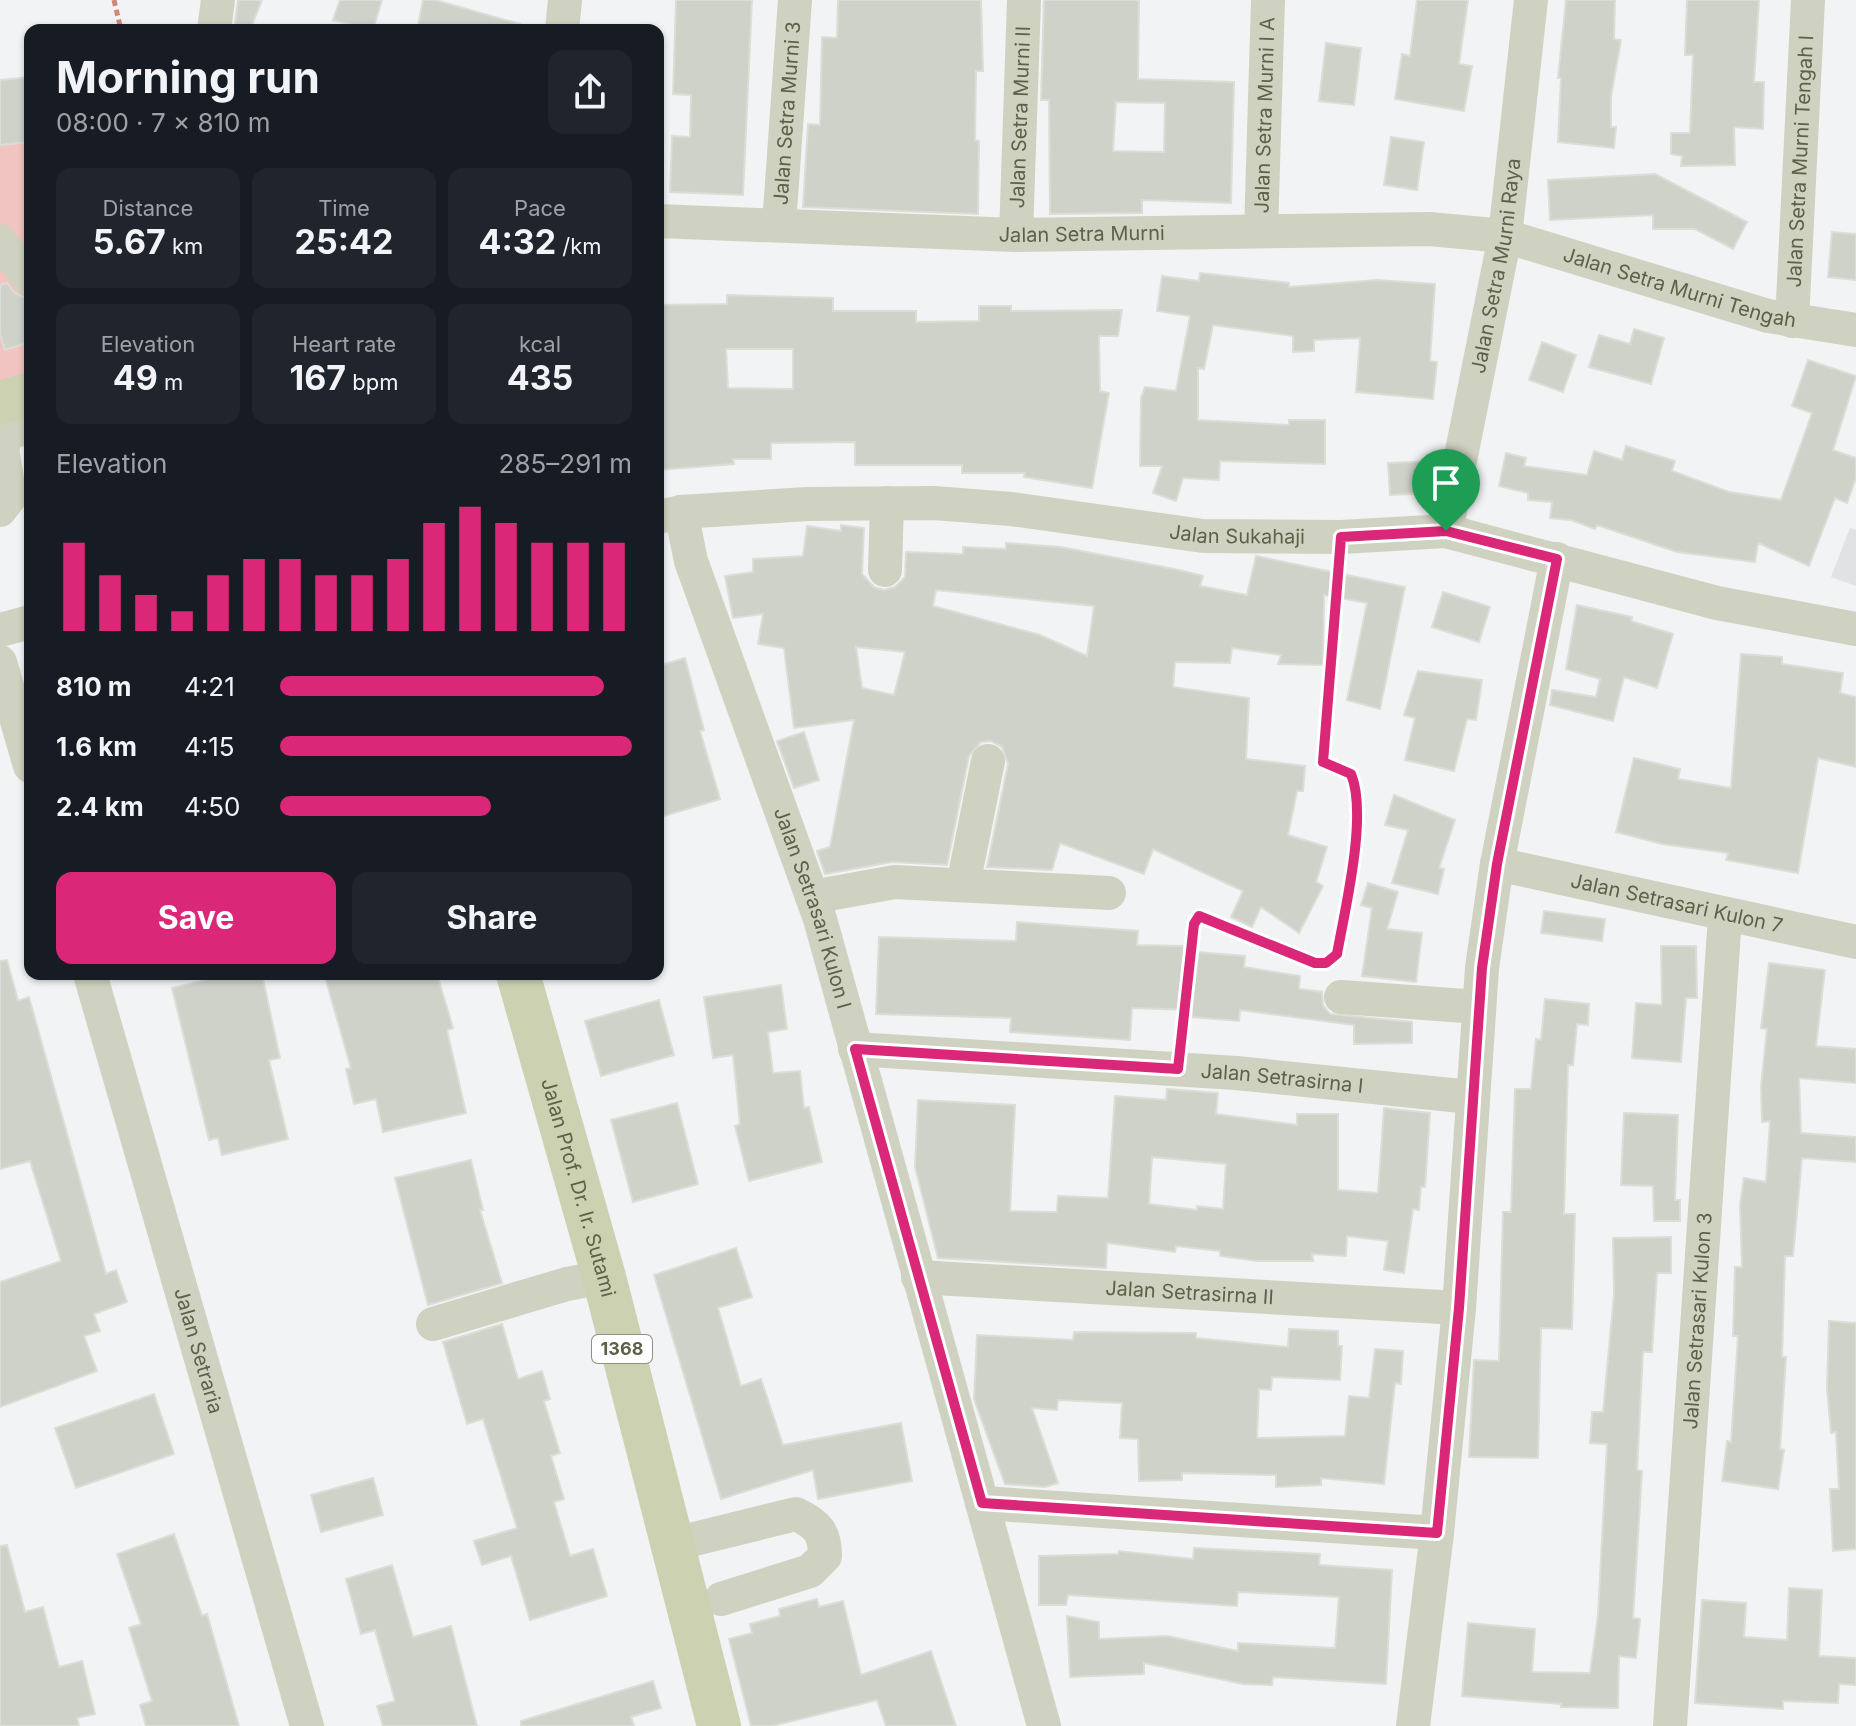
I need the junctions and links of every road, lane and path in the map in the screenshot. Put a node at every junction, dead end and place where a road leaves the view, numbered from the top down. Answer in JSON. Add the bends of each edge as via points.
{"nodes":[{"id":1,"x":114,"y":0,"type":"edge"},
{"id":2,"x":218,"y":0,"type":"edge"},
{"id":3,"x":565,"y":0,"type":"edge"},
{"id":4,"x":795,"y":0,"type":"edge"},
{"id":5,"x":1024,"y":0,"type":"edge"},
{"id":6,"x":1268,"y":0,"type":"edge"},
{"id":7,"x":1531,"y":0,"type":"edge"},
{"id":8,"x":1808,"y":0,"type":"edge"},
{"id":9,"x":120,"y":24,"type":"edge"},
{"id":10,"x":215,"y":24,"type":"edge"},
{"id":11,"x":563,"y":24,"type":"edge"},
{"id":12,"x":664,"y":221,"type":"edge"},
{"id":13,"x":779,"y":225,"type":"junction"},
{"id":14,"x":1261,"y":231,"type":"junction"},
{"id":15,"x":1016,"y":235,"type":"junction"},
{"id":16,"x":1505,"y":236,"type":"junction"},
{"id":17,"x":0,"y":241,"type":"edge"},
{"id":18,"x":24,"y":272,"type":"edge"},
{"id":19,"x":1792,"y":321,"type":"junction"},
{"id":20,"x":1856,"y":330,"type":"edge"},
{"id":21,"x":14,"y":400,"type":"edge"},
{"id":22,"x":887,"y":503,"type":"junction"},
{"id":23,"x":0,"y":510,"type":"edge"},
{"id":24,"x":670,"y":514,"type":"edge"},
{"id":25,"x":1446,"y":531,"type":"junction"},
{"id":26,"x":1341,"y":537,"type":"junction"},
{"id":27,"x":1557,"y":559,"type":"junction"},
{"id":28,"x":885,"y":570,"type":"dead end"},
{"id":29,"x":24,"y":624,"type":"edge"},
{"id":30,"x":1856,"y":629,"type":"edge"},
{"id":31,"x":0,"y":630,"type":"edge"},
{"id":32,"x":0,"y":662,"type":"edge"},
{"id":33,"x":24,"y":745,"type":"edge"},
{"id":34,"x":988,"y":761,"type":"dead end"},
{"id":35,"x":1497,"y":864,"type":"junction"},
{"id":36,"x":963,"y":885,"type":"junction"},
{"id":37,"x":1109,"y":893,"type":"dead end"},
{"id":38,"x":812,"y":897,"type":"junction"},
{"id":39,"x":1725,"y":916,"type":"junction"},
{"id":40,"x":1856,"y":942,"type":"edge"},
{"id":41,"x":92,"y":980,"type":"edge"},
{"id":42,"x":520,"y":980,"type":"edge"},
{"id":43,"x":1341,"y":997,"type":"dead end"},
{"id":44,"x":1479,"y":1007,"type":"junction"},
{"id":45,"x":855,"y":1049,"type":"junction"},
{"id":46,"x":1178,"y":1069,"type":"junction"},
{"id":47,"x":1471,"y":1097,"type":"junction"},
{"id":48,"x":604,"y":1277,"type":"junction"},
{"id":49,"x":918,"y":1277,"type":"junction"},
{"id":50,"x":1459,"y":1308,"type":"junction"},
{"id":51,"x":433,"y":1324,"type":"dead end"},
{"id":52,"x":982,"y":1503,"type":"junction"},
{"id":53,"x":1437,"y":1533,"type":"junction"},
{"id":54,"x":670,"y":1545,"type":"junction"},
{"id":55,"x":721,"y":1599,"type":"dead end"},
{"id":56,"x":307,"y":1726,"type":"edge"},
{"id":57,"x":719,"y":1726,"type":"edge"},
{"id":58,"x":1044,"y":1726,"type":"edge"},
{"id":59,"x":1413,"y":1726,"type":"edge"},
{"id":60,"x":1670,"y":1726,"type":"edge"}],
"edges":[{"from":1,"to":9,"type":"path"},
{"from":2,"to":10,"type":"street"},
{"from":3,"to":11,"type":"street"},
{"from":4,"to":13,"type":"street","name":"Jalan Setra Murni 3"},
{"from":5,"to":15,"type":"street","name":"Jalan Setra Murni II"},
{"from":6,"to":14,"type":"street","name":"Jalan Setra Murni I A"},
{"from":7,"to":16,"type":"street","name":"Jalan Setra Murni Raya"},
{"from":8,"to":19,"type":"street","name":"Jalan Setra Murni Tengah I"},
{"from":12,"to":13,"type":"street","name":"Jalan Setra Murni"},
{"from":13,"to":15,"type":"street","name":"Jalan Setra Murni"},
{"from":14,"to":15,"type":"street","name":"Jalan Setra Murni"},
{"from":14,"to":16,"type":"street","name":"Jalan Setra Murni","via":[[1429,229]]},
{"from":16,"to":19,"type":"street","name":"Jalan Setra Murni Tengah"},
{"from":16,"to":25,"type":"street","name":"Jalan Setra Murni Raya"},
{"from":17,"to":18,"type":"street"},
{"from":19,"to":20,"type":"street","name":"Jalan Setra Murni Tengah"},
{"from":21,"to":23,"type":"street","via":[[2,449],[10,497]]},
{"from":22,"to":24,"type":"street","name":"Jalan Sukahaji"},
{"from":22,"to":26,"type":"street","name":"Jalan Sukahaji","via":[[1011,509],[1191,535]]},
{"from":22,"to":28,"type":"street"},
{"from":24,"to":38,"type":"street","name":"Jalan Setrasari Kulon I"},
{"from":25,"to":26,"type":"street","name":"Jalan Sukahaji"},
{"from":25,"to":27,"type":"street","name":"Jalan Sukahaji"},
{"from":26,"to":46,"type":"path","via":[[1323,762],[1351,774],[1357,788],[1354,853],[1337,954],[1326,963],[1315,963],[1199,916]]},
{"from":27,"to":30,"type":"street","name":"Jalan Sukahaji","via":[[1717,603]]},
{"from":27,"to":35,"type":"street"},
{"from":29,"to":31,"type":"street"},
{"from":32,"to":33,"type":"street"},
{"from":34,"to":36,"type":"street"},
{"from":35,"to":39,"type":"street","name":"Jalan Setrasari Kulon 7"},
{"from":35,"to":44,"type":"street"},
{"from":36,"to":37,"type":"street"},
{"from":36,"to":38,"type":"street","via":[[895,882]]},
{"from":38,"to":45,"type":"street","name":"Jalan Setrasari Kulon I"},
{"from":39,"to":40,"type":"street","name":"Jalan Setrasari Kulon 7"},
{"from":39,"to":60,"type":"street","name":"Jalan Setrasari Kulon 3"},
{"from":41,"to":56,"type":"street","name":"Jalan Setraria"},
{"from":42,"to":48,"type":"main road","name":"Jalan Prof. Dr. Ir. Sutami","number":"1368"},
{"from":43,"to":44,"type":"street"},
{"from":44,"to":47,"type":"street"},
{"from":45,"to":46,"type":"street","name":"Jalan Setrasirna I"},
{"from":45,"to":49,"type":"street","name":"Jalan Setrasari Kulon I"},
{"from":46,"to":47,"type":"street","name":"Jalan Setrasirna I"},
{"from":47,"to":50,"type":"street"},
{"from":48,"to":51,"type":"street"},
{"from":48,"to":54,"type":"main road","name":"Jalan Prof. Dr. Ir. Sutami","number":"1368"},
{"from":49,"to":50,"type":"street","name":"Jalan Setrasirna II"},
{"from":49,"to":52,"type":"street","name":"Jalan Setrasari Kulon I"},
{"from":50,"to":53,"type":"street"},
{"from":52,"to":53,"type":"street"},
{"from":52,"to":58,"type":"street","name":"Jalan Setrasari Kulon I"},
{"from":53,"to":59,"type":"street"},
{"from":54,"to":55,"type":"street","via":[[796,1514],[817,1525],[825,1556],[810,1571]]},
{"from":54,"to":57,"type":"main road","name":"Jalan Prof. Dr. Ir. Sutami","number":"1368"}]}
